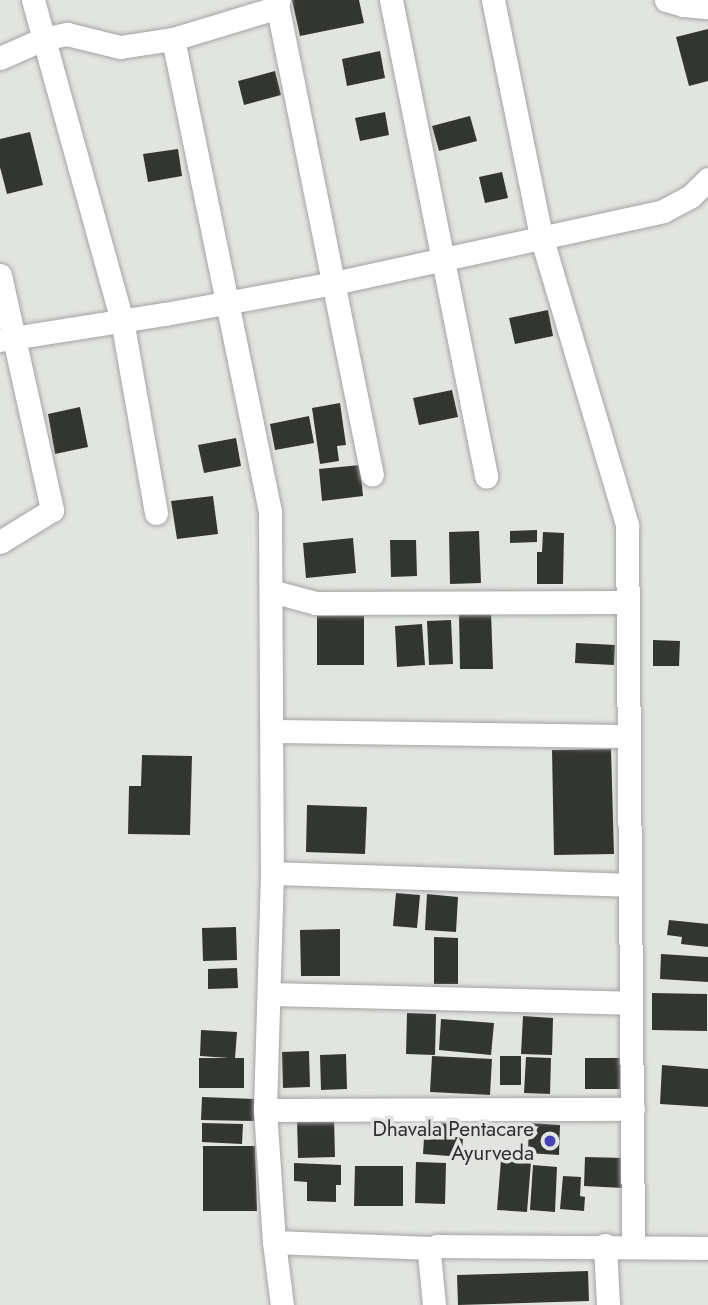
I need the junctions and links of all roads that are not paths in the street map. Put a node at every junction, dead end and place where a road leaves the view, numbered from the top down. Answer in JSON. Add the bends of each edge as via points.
{"nodes":[{"id":1,"x":33,"y":0,"type":"edge"},
{"id":2,"x":391,"y":0,"type":"edge"},
{"id":3,"x":493,"y":0,"type":"edge"},
{"id":4,"x":666,"y":0,"type":"edge"},
{"id":5,"x":278,"y":2,"type":"edge"},
{"id":6,"x":708,"y":7,"type":"edge"},
{"id":7,"x":43,"y":39,"type":"junction"},
{"id":8,"x":173,"y":39,"type":"junction"},
{"id":9,"x":2,"y":61,"type":"edge"},
{"id":10,"x":707,"y":182,"type":"edge"},
{"id":11,"x":541,"y":236,"type":"junction"},
{"id":12,"x":441,"y":260,"type":"junction"},
{"id":13,"x":0,"y":275,"type":"edge"},
{"id":14,"x":334,"y":283,"type":"junction"},
{"id":15,"x":227,"y":302,"type":"junction"},
{"id":16,"x":122,"y":320,"type":"junction"},
{"id":17,"x":8,"y":338,"type":"edge"},
{"id":18,"x":372,"y":474,"type":"dead end"},
{"id":19,"x":486,"y":477,"type":"dead end"},
{"id":20,"x":156,"y":513,"type":"dead end"},
{"id":21,"x":0,"y":542,"type":"edge"},
{"id":22,"x":271,"y":591,"type":"junction"},
{"id":23,"x":627,"y":602,"type":"junction"},
{"id":24,"x":272,"y":731,"type":"junction"},
{"id":25,"x":628,"y":736,"type":"junction"},
{"id":26,"x":272,"y":873,"type":"junction"},
{"id":27,"x":629,"y":885,"type":"junction"},
{"id":28,"x":270,"y":994,"type":"junction"},
{"id":29,"x":631,"y":1003,"type":"junction"},
{"id":30,"x":633,"y":1109,"type":"junction"},
{"id":31,"x":265,"y":1110,"type":"junction"},
{"id":32,"x":274,"y":1242,"type":"junction"},
{"id":33,"x":605,"y":1245,"type":"junction"},
{"id":34,"x":633,"y":1246,"type":"junction"},
{"id":35,"x":432,"y":1248,"type":"junction"},
{"id":36,"x":708,"y":1248,"type":"edge"},
{"id":37,"x":282,"y":1305,"type":"edge"},
{"id":38,"x":435,"y":1305,"type":"edge"},
{"id":39,"x":608,"y":1305,"type":"edge"}],
"edges":[{"from":1,"to":7,"type":"street"},
{"from":2,"to":12,"type":"street"},
{"from":3,"to":11,"type":"street"},
{"from":4,"to":6,"type":"street"},
{"from":5,"to":8,"type":"street","via":[[270,10]]},
{"from":5,"to":14,"type":"street"},
{"from":7,"to":8,"type":"street","via":[[76,35],[120,47]]},
{"from":7,"to":9,"type":"street"},
{"from":7,"to":16,"type":"street"},
{"from":8,"to":15,"type":"street"},
{"from":10,"to":11,"type":"street","via":[[691,197],[663,211]]},
{"from":11,"to":12,"type":"street"},
{"from":11,"to":23,"type":"street","via":[[627,525]]},
{"from":12,"to":14,"type":"street"},
{"from":12,"to":19,"type":"street"},
{"from":13,"to":17,"type":"street"},
{"from":14,"to":15,"type":"street"},
{"from":14,"to":18,"type":"street"},
{"from":15,"to":16,"type":"street"},
{"from":15,"to":22,"type":"street","via":[[267,485]]},
{"from":16,"to":17,"type":"street"},
{"from":16,"to":20,"type":"street"},
{"from":17,"to":21,"type":"street","via":[[52,509]]},
{"from":22,"to":23,"type":"street","via":[[316,603]]},
{"from":22,"to":24,"type":"street"},
{"from":23,"to":25,"type":"street"},
{"from":24,"to":25,"type":"street"},
{"from":24,"to":26,"type":"street"},
{"from":25,"to":27,"type":"street"},
{"from":26,"to":27,"type":"street"},
{"from":26,"to":28,"type":"street"},
{"from":27,"to":29,"type":"street"},
{"from":28,"to":29,"type":"street"},
{"from":28,"to":31,"type":"street"},
{"from":29,"to":30,"type":"street"},
{"from":30,"to":31,"type":"street"},
{"from":30,"to":34,"type":"street"},
{"from":31,"to":32,"type":"street"},
{"from":32,"to":35,"type":"street"},
{"from":32,"to":37,"type":"street"},
{"from":33,"to":34,"type":"street"},
{"from":33,"to":35,"type":"street","via":[[443,1244]]},
{"from":33,"to":39,"type":"street"},
{"from":34,"to":36,"type":"street"},
{"from":35,"to":38,"type":"street","via":[[429,1258]]}]}
